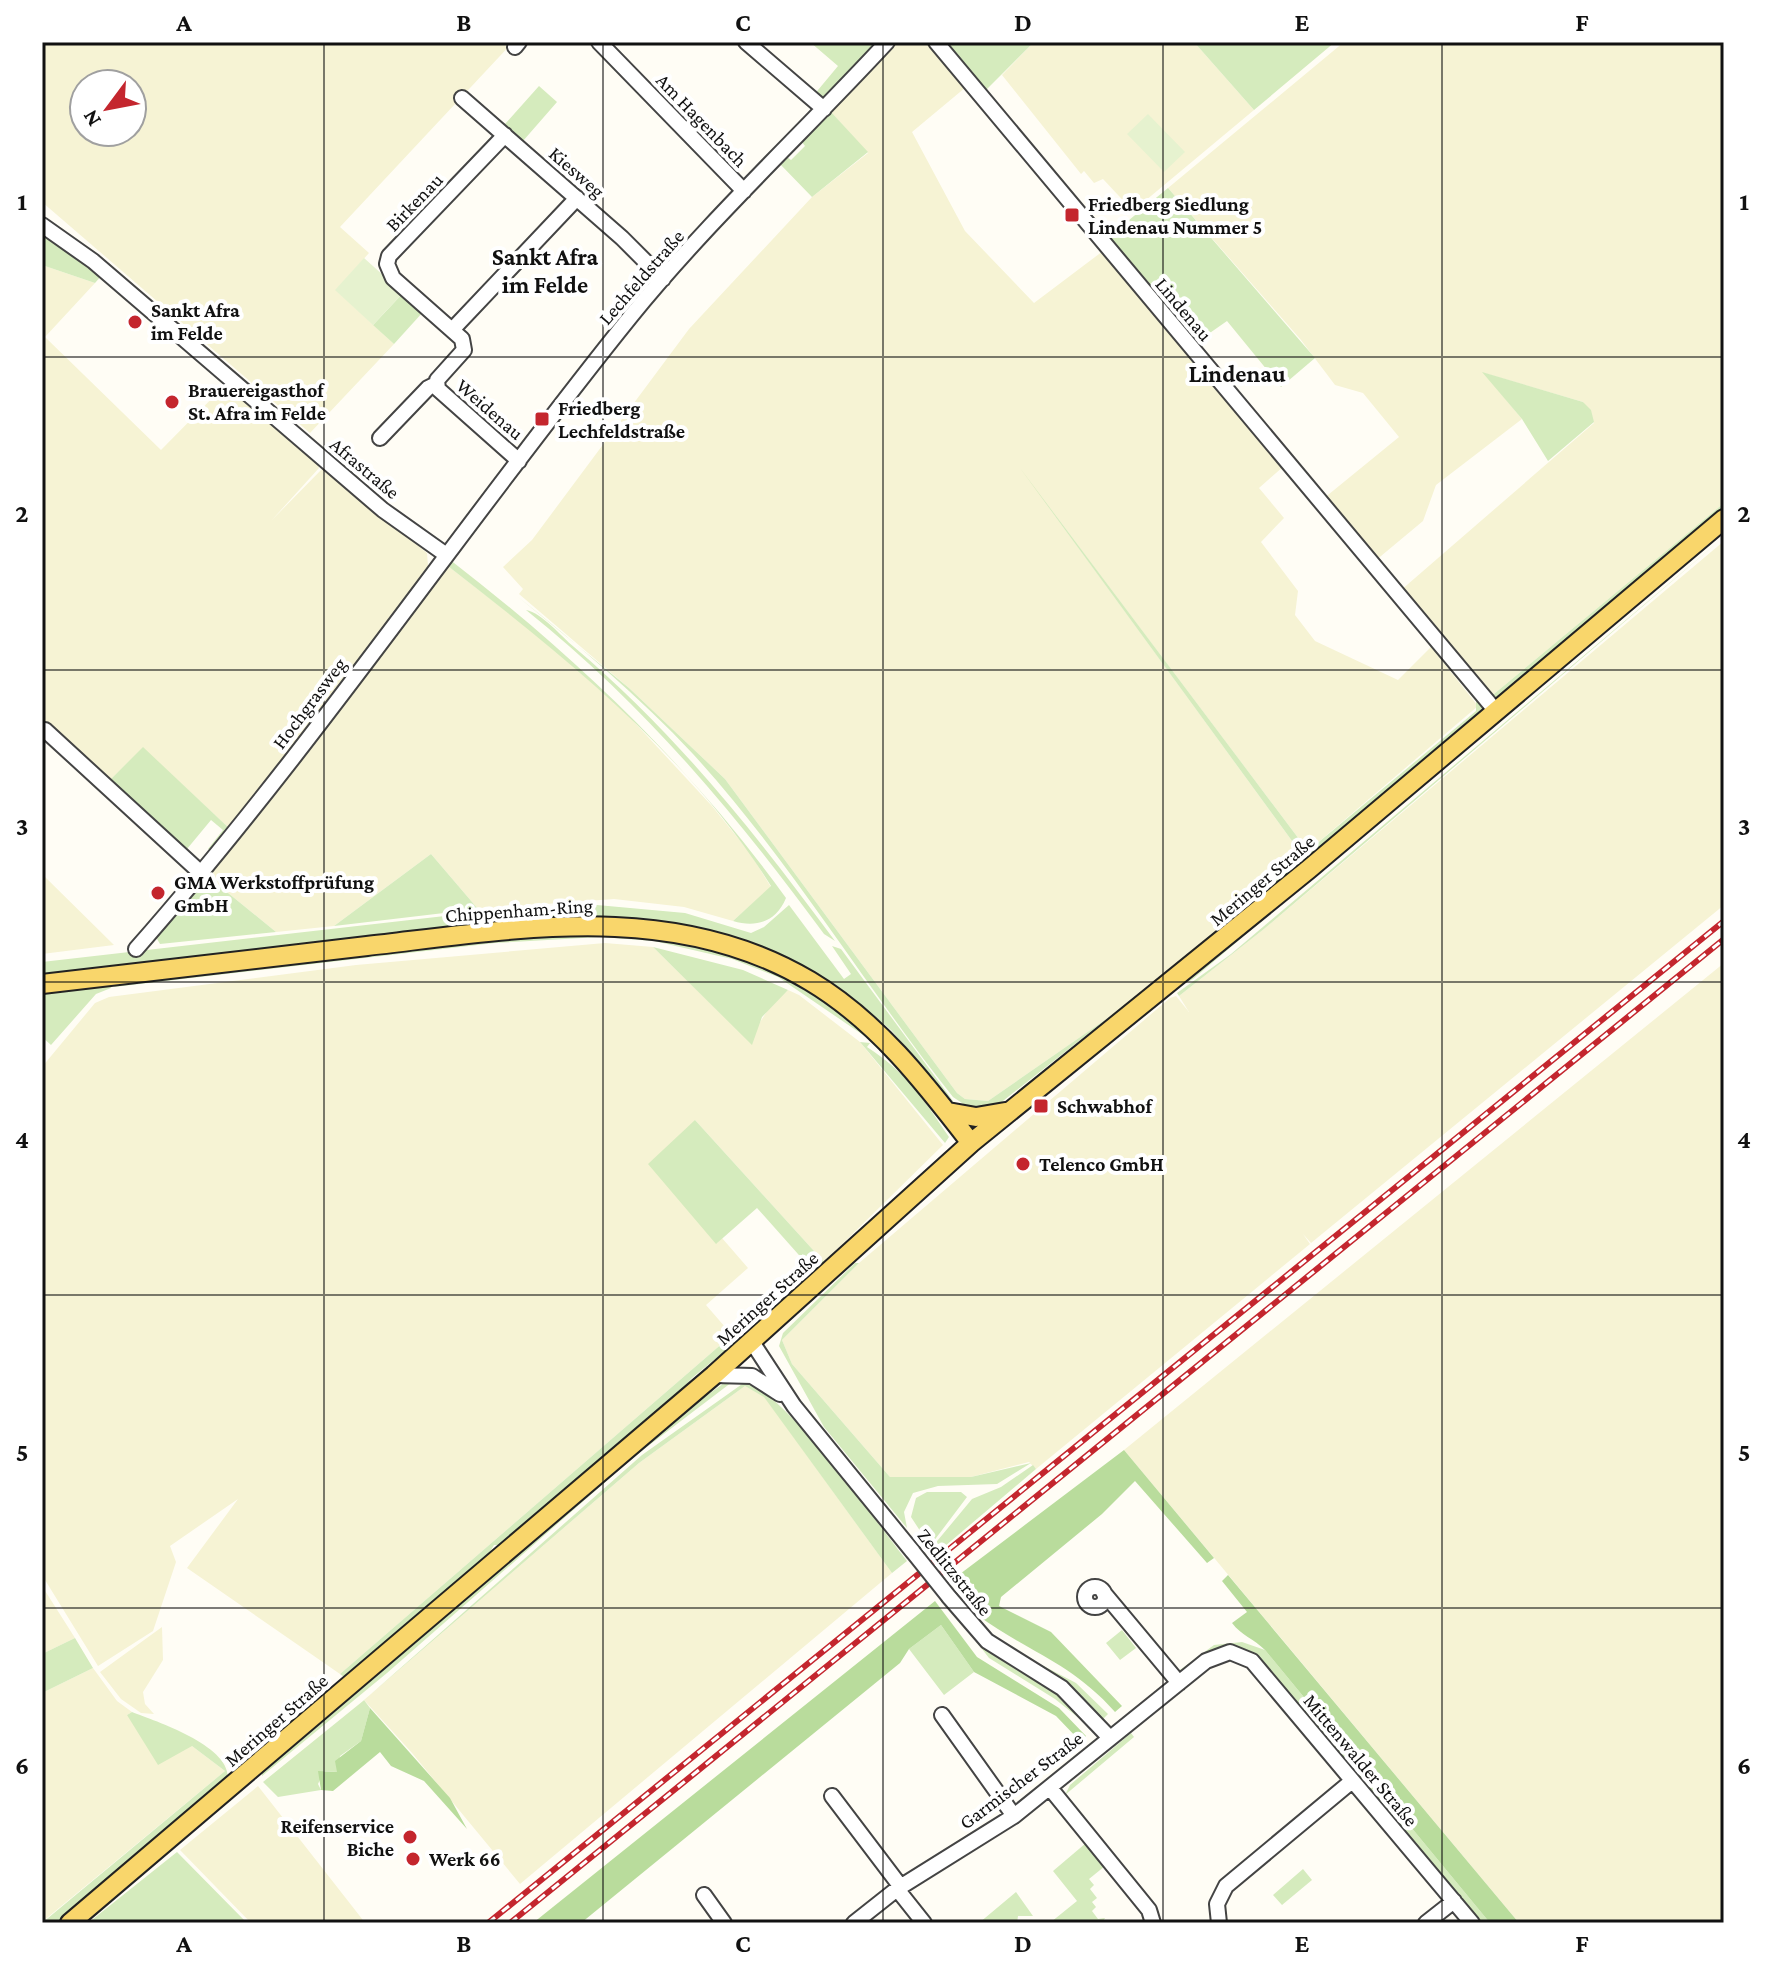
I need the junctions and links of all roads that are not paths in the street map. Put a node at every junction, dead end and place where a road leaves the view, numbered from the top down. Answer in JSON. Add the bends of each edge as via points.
{"nodes":[{"id":1,"x":599,"y":42,"type":"edge"},
{"id":2,"x":746,"y":42,"type":"edge"},
{"id":3,"x":887,"y":42,"type":"edge"},
{"id":4,"x":936,"y":42,"type":"edge"},
{"id":5,"x":462,"y":98,"type":"dead end"},
{"id":6,"x":824,"y":109,"type":"junction"},
{"id":7,"x":505,"y":135,"type":"junction"},
{"id":8,"x":744,"y":191,"type":"junction"},
{"id":9,"x":577,"y":198,"type":"junction"},
{"id":10,"x":42,"y":225,"type":"edge"},
{"id":11,"x":663,"y":279,"type":"junction"},
{"id":12,"x":452,"y":330,"type":"junction"},
{"id":13,"x":436,"y":384,"type":"junction"},
{"id":14,"x":380,"y":438,"type":"dead end"},
{"id":15,"x":519,"y":461,"type":"junction"},
{"id":16,"x":1724,"y":519,"type":"edge"},
{"id":17,"x":445,"y":554,"type":"junction"},
{"id":18,"x":1495,"y":710,"type":"junction"},
{"id":19,"x":45,"y":730,"type":"dead end"},
{"id":20,"x":202,"y":874,"type":"junction"},
{"id":21,"x":136,"y":949,"type":"dead end"},
{"id":22,"x":42,"y":984,"type":"edge"},
{"id":23,"x":1012,"y":1111,"type":"junction"},
{"id":24,"x":948,"y":1112,"type":"junction"},
{"id":25,"x":971,"y":1143,"type":"junction"},
{"id":26,"x":752,"y":1342,"type":"junction"},
{"id":27,"x":714,"y":1375,"type":"junction"},
{"id":28,"x":794,"y":1406,"type":"junction"},
{"id":29,"x":1103,"y":1592,"type":"dead end"},
{"id":30,"x":1206,"y":1661,"type":"joint"},
{"id":31,"x":1179,"y":1683,"type":"junction"},
{"id":32,"x":942,"y":1715,"type":"dead end"},
{"id":33,"x":1110,"y":1738,"type":"junction"},
{"id":34,"x":1352,"y":1781,"type":"junction"},
{"id":35,"x":1050,"y":1788,"type":"junction"},
{"id":36,"x":832,"y":1796,"type":"dead end"},
{"id":37,"x":1014,"y":1816,"type":"junction"},
{"id":38,"x":899,"y":1888,"type":"junction"},
{"id":39,"x":704,"y":1895,"type":"dead end"},
{"id":40,"x":1454,"y":1901,"type":"junction"},
{"id":41,"x":70,"y":1923,"type":"edge"},
{"id":42,"x":724,"y":1923,"type":"edge"},
{"id":43,"x":854,"y":1923,"type":"edge"},
{"id":44,"x":924,"y":1923,"type":"edge"},
{"id":45,"x":1153,"y":1923,"type":"edge"},
{"id":46,"x":1219,"y":1923,"type":"edge"},
{"id":47,"x":1426,"y":1923,"type":"edge"},
{"id":48,"x":1472,"y":1923,"type":"edge"}],
"edges":[{"from":1,"to":8,"type":"street","name":"Am Hagenbach"},
{"from":2,"to":6,"type":"street"},
{"from":3,"to":6,"type":"street","name":"Lechfeldstraße"},
{"from":4,"to":18,"type":"street","name":"Lindenau"},
{"from":5,"to":7,"type":"street","name":"Kiesweg"},
{"from":6,"to":8,"type":"street","name":"Lechfeldstraße"},
{"from":7,"to":9,"type":"street","name":"Kiesweg"},
{"from":7,"to":12,"type":"street","name":"Birkenau","via":[[387,259],[393,278]]},
{"from":8,"to":11,"type":"street","name":"Lechfeldstraße"},
{"from":9,"to":11,"type":"street","name":"Kiesweg"},
{"from":9,"to":12,"type":"street"},
{"from":10,"to":17,"type":"street","name":"Afrastraße","via":[[93,261],[383,510]]},
{"from":11,"to":15,"type":"street","name":"Lechfeldstraße"},
{"from":12,"to":13,"type":"street","name":"Weidenau","via":[[464,350]]},
{"from":13,"to":14,"type":"street","name":"Weidenau"},
{"from":13,"to":15,"type":"street","name":"Weidenau"},
{"from":15,"to":17,"type":"street","name":"Lechfeldstraße"},
{"from":16,"to":18,"type":"main road","name":"Meringer Straße"},
{"from":17,"to":20,"type":"street","name":"Hochgrasweg"},
{"from":18,"to":23,"type":"main road","name":"Meringer Straße"},
{"from":19,"to":20,"type":"street"},
{"from":20,"to":21,"type":"street","name":"Hochgrasweg"},
{"from":22,"to":24,"type":"main road","name":"Chippenham-Ring","via":[[545,926],[649,928],[730,945],[810,981],[881,1035]]},
{"from":23,"to":24,"type":"main road","via":[[976,1117]]},
{"from":23,"to":25,"type":"main road","name":"Meringer Straße"},
{"from":24,"to":25,"type":"main road","name":"Chippenham-Ring"},
{"from":25,"to":26,"type":"main road","name":"Meringer Straße"},
{"from":26,"to":27,"type":"main road","name":"Meringer Straße"},
{"from":26,"to":28,"type":"street","name":"Zedlitzstraße"},
{"from":27,"to":28,"type":"street","name":"Zedlitzstraße","via":[[760,1379]]},
{"from":27,"to":41,"type":"main road","name":"Meringer Straße"},
{"from":28,"to":33,"type":"street","name":"Zedlitzstraße","bridge":true,"via":[[987,1641],[1062,1688]]},
{"from":29,"to":31,"type":"street"},
{"from":30,"to":31,"type":"street","name":"Garmischer Straße"},
{"from":30,"to":34,"type":"street","name":"Mittenwalder Straße","via":[[1230,1652],[1252,1661]]},
{"from":31,"to":33,"type":"street","name":"Garmischer Straße"},
{"from":32,"to":37,"type":"street"},
{"from":33,"to":35,"type":"street","name":"Garmischer Straße"},
{"from":34,"to":40,"type":"street","name":"Mittenwalder Straße"},
{"from":34,"to":46,"type":"street","via":[[1226,1886],[1217,1904]]},
{"from":35,"to":37,"type":"street","name":"Garmischer Straße"},
{"from":35,"to":45,"type":"street","via":[[1149,1910]]},
{"from":36,"to":38,"type":"street"},
{"from":37,"to":38,"type":"street","name":"Garmischer Straße"},
{"from":38,"to":43,"type":"street","name":"Garmischer Straße"},
{"from":38,"to":44,"type":"street"},
{"from":39,"to":42,"type":"street"},
{"from":40,"to":47,"type":"street"},
{"from":40,"to":48,"type":"street","name":"Mittenwalder Straße"}]}
